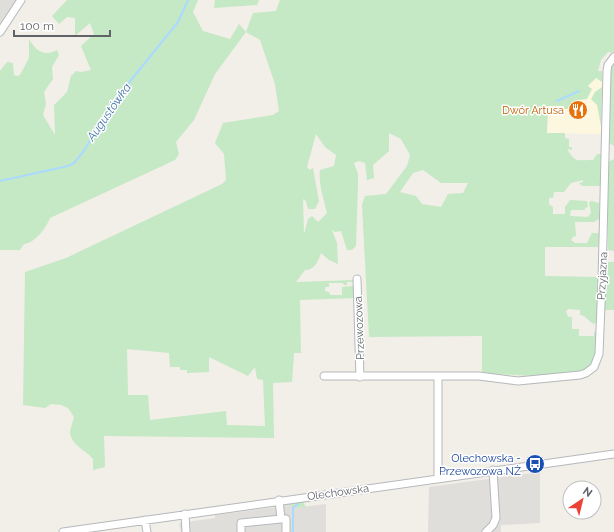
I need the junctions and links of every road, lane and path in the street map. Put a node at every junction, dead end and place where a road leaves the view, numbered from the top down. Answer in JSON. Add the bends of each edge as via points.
{"nodes":[{"id":1,"x":21,"y":0,"type":"edge"},
{"id":2,"x":0,"y":32,"type":"edge"},
{"id":3,"x":614,"y":57,"type":"edge"},
{"id":4,"x":357,"y":279,"type":"dead end"},
{"id":5,"x":324,"y":376,"type":"dead end"},
{"id":6,"x":438,"y":376,"type":"junction"},
{"id":7,"x":360,"y":377,"type":"junction"},
{"id":8,"x":614,"y":454,"type":"edge"},
{"id":9,"x":493,"y":470,"type":"junction"},
{"id":10,"x":438,"y":478,"type":"junction"},
{"id":11,"x":279,"y":500,"type":"junction"},
{"id":12,"x":185,"y":514,"type":"junction"},
{"id":13,"x":281,"y":518,"type":"junction"},
{"id":14,"x":145,"y":520,"type":"junction"},
{"id":15,"x":63,"y":532,"type":"edge"},
{"id":16,"x":147,"y":532,"type":"edge"},
{"id":17,"x":186,"y":532,"type":"edge"},
{"id":18,"x":241,"y":532,"type":"edge"},
{"id":19,"x":286,"y":532,"type":"edge"},
{"id":20,"x":486,"y":532,"type":"edge"}],
"edges":[{"from":1,"to":2,"type":"street"},
{"from":3,"to":6,"type":"street","name":"Przyjazna","via":[[608,65],[602,281],[599,354],[596,363],[590,371],[580,375],[518,381],[479,376]]},
{"from":4,"to":7,"type":"street","name":"Przewozowa"},
{"from":5,"to":7,"type":"street"},
{"from":6,"to":7,"type":"street"},
{"from":6,"to":10,"type":"street"},
{"from":8,"to":9,"type":"street","name":"Olechowska"},
{"from":9,"to":10,"type":"street","name":"Olechowska"},
{"from":9,"to":20,"type":"street","via":[[496,518]]},
{"from":10,"to":11,"type":"street","name":"Olechowska"},
{"from":11,"to":12,"type":"street","name":"Olechowska"},
{"from":11,"to":13,"type":"street"},
{"from":12,"to":14,"type":"street","name":"Olechowska"},
{"from":12,"to":17,"type":"street"},
{"from":13,"to":18,"type":"street","via":[[241,523]]},
{"from":13,"to":19,"type":"street","via":[[286,519]]},
{"from":14,"to":15,"type":"street","name":"Olechowska"},
{"from":14,"to":16,"type":"street"}]}
